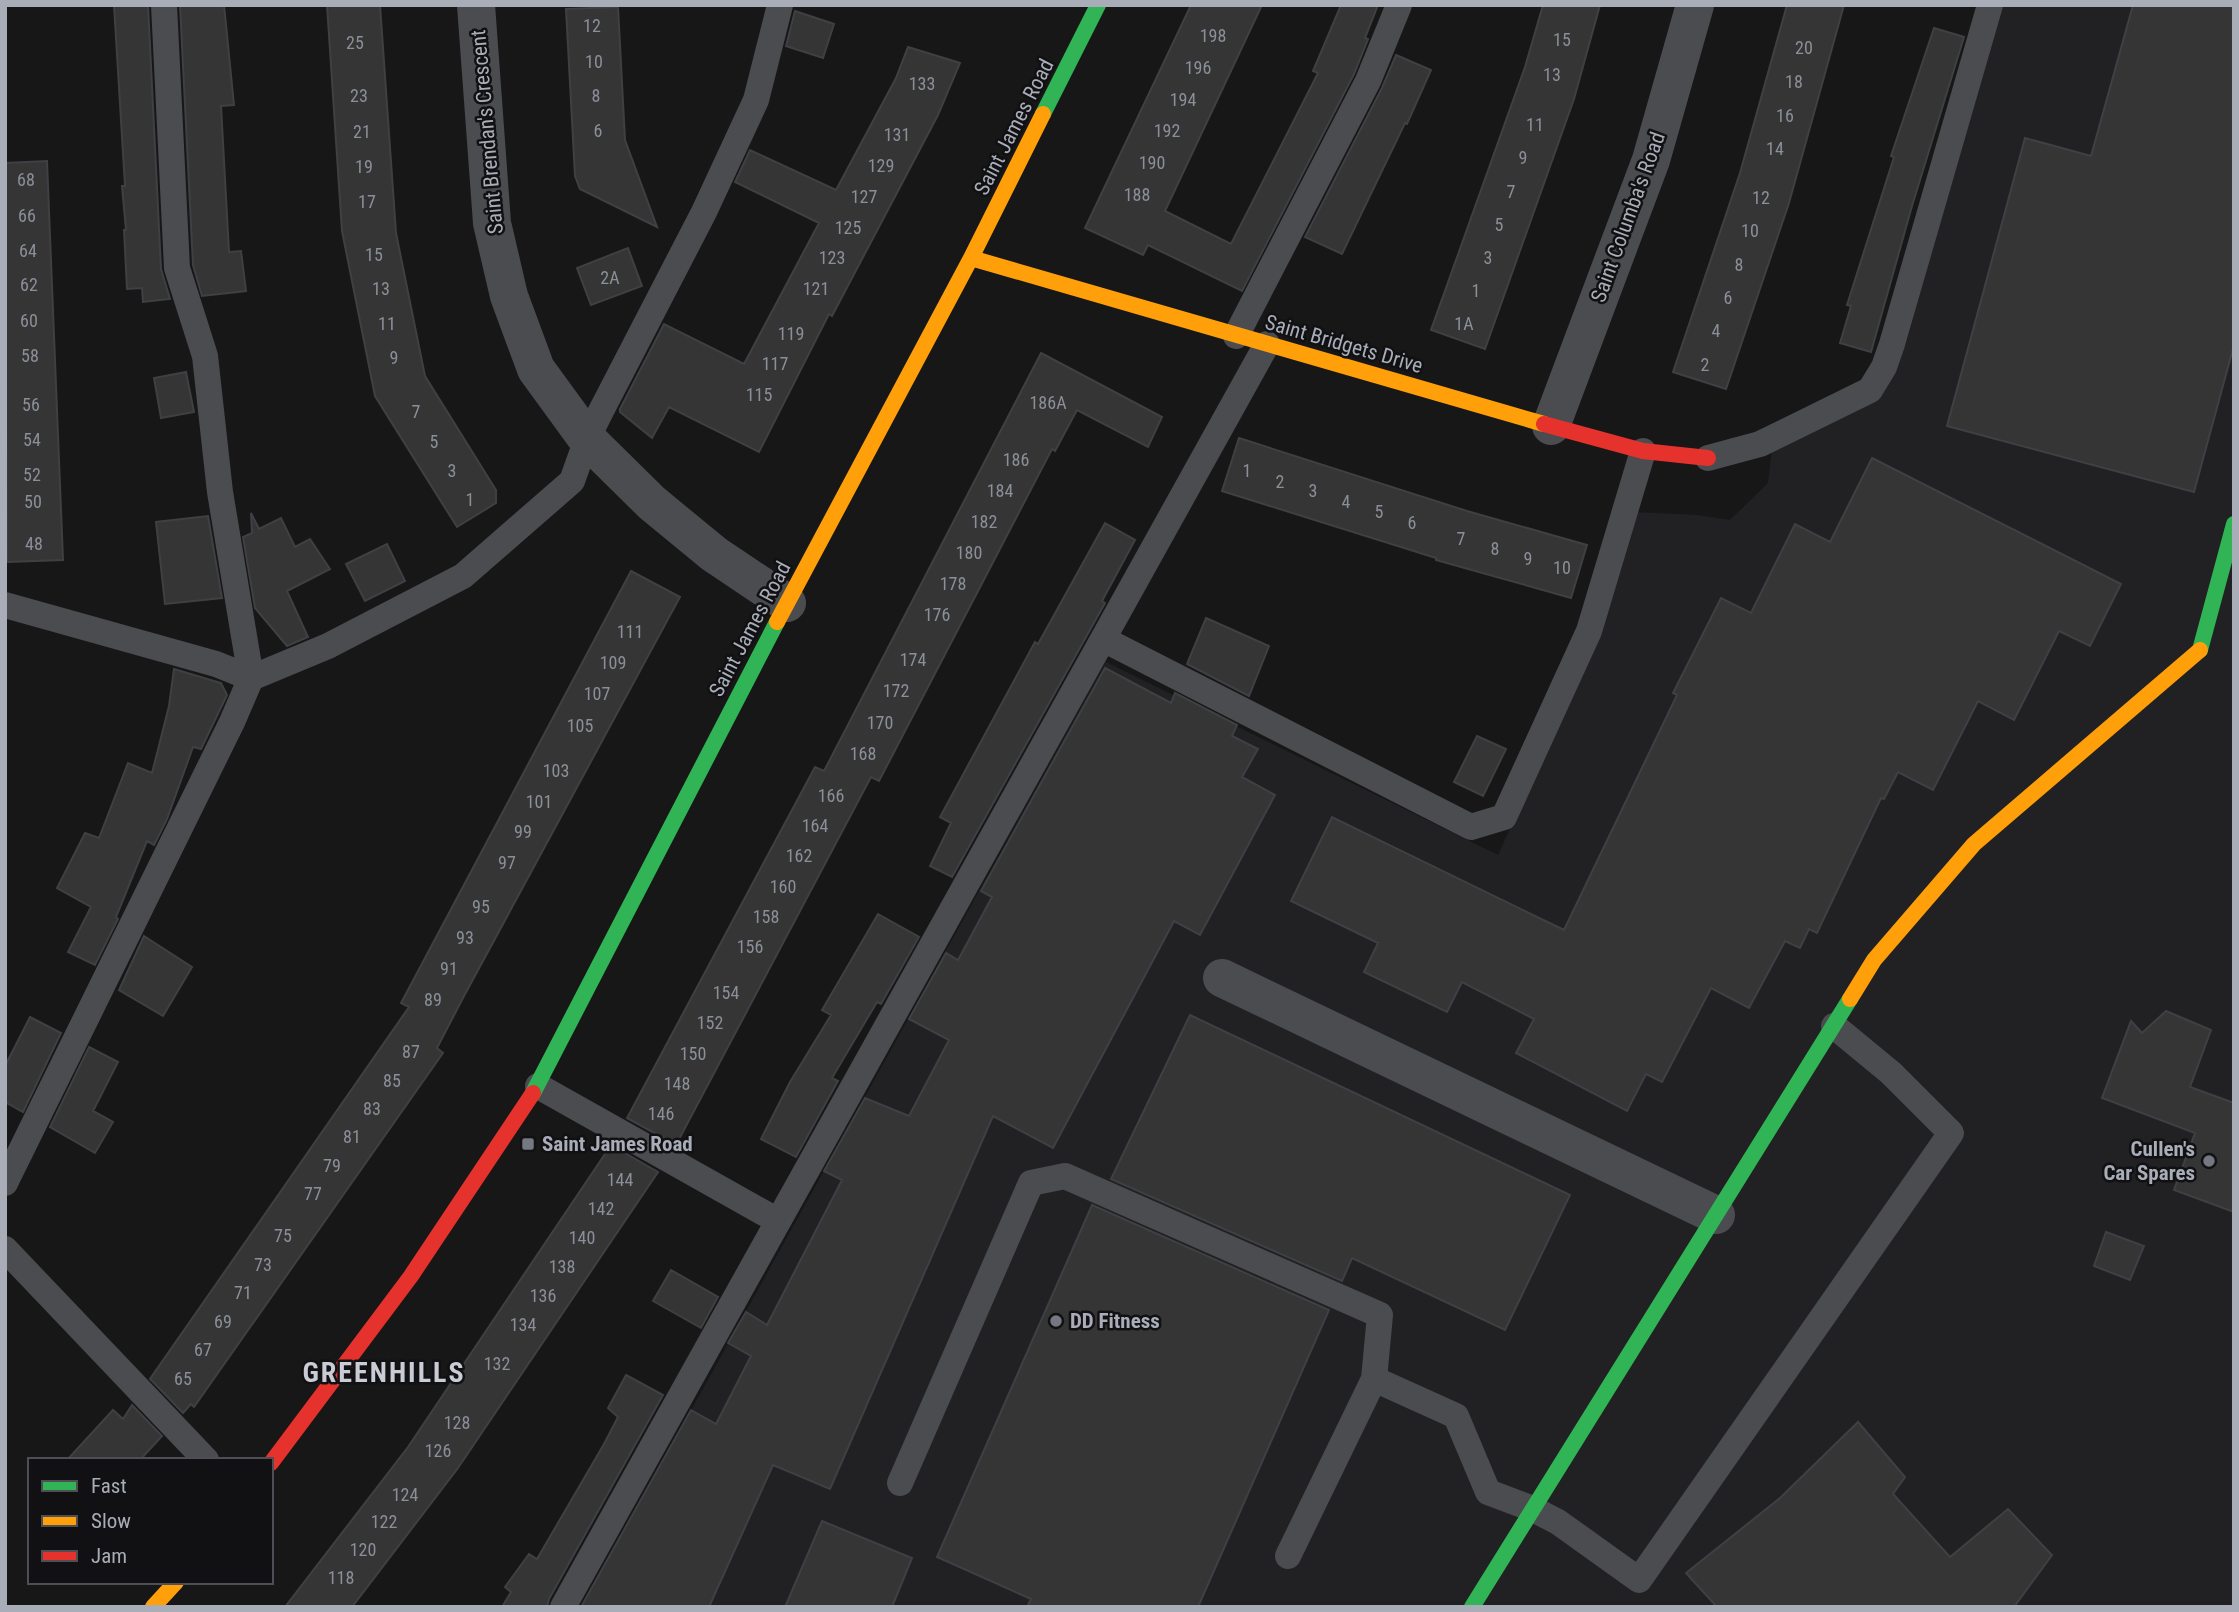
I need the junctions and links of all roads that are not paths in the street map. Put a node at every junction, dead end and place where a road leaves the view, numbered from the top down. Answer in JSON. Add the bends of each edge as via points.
{"nodes":[{"id":1,"x":164,"y":5,"type":"edge"},
{"id":2,"x":476,"y":5,"type":"edge"},
{"id":3,"x":780,"y":5,"type":"edge"},
{"id":4,"x":1098,"y":5,"type":"edge"},
{"id":5,"x":1399,"y":5,"type":"edge"},
{"id":6,"x":1695,"y":5,"type":"edge"},
{"id":7,"x":1990,"y":5,"type":"edge"},
{"id":8,"x":971,"y":258,"type":"junction"},
{"id":9,"x":1236,"y":336,"type":"junction"},
{"id":10,"x":1267,"y":344,"type":"junction"},
{"id":11,"x":1551,"y":426,"type":"junction"},
{"id":12,"x":587,"y":439,"type":"junction"},
{"id":13,"x":1643,"y":451,"type":"junction"},
{"id":14,"x":1708,"y":458,"type":"joint"},
{"id":15,"x":2234,"y":524,"type":"edge"},
{"id":16,"x":787,"y":603,"type":"junction"},
{"id":17,"x":5,"y":605,"type":"edge"},
{"id":18,"x":1103,"y":639,"type":"junction"},
{"id":19,"x":251,"y":678,"type":"junction"},
{"id":20,"x":1222,"y":978,"type":"dead end"},
{"id":21,"x":1834,"y":1026,"type":"junction"},
{"id":22,"x":538,"y":1086,"type":"junction"},
{"id":23,"x":5,"y":1183,"type":"edge"},
{"id":24,"x":1716,"y":1215,"type":"junction"},
{"id":25,"x":778,"y":1221,"type":"junction"},
{"id":26,"x":5,"y":1249,"type":"edge"},
{"id":27,"x":1374,"y":1379,"type":"junction"},
{"id":28,"x":203,"y":1458,"type":"edge"},
{"id":29,"x":273,"y":1460,"type":"edge"},
{"id":30,"x":900,"y":1483,"type":"dead end"},
{"id":31,"x":1533,"y":1509,"type":"junction"},
{"id":32,"x":1288,"y":1556,"type":"dead end"},
{"id":33,"x":175,"y":1584,"type":"edge"},
{"id":34,"x":153,"y":1607,"type":"edge"},
{"id":35,"x":563,"y":1607,"type":"edge"},
{"id":36,"x":1472,"y":1607,"type":"edge"}],
"edges":[{"from":1,"to":19,"type":"lane","via":[[177,268],[205,356],[220,492]]},
{"from":2,"to":12,"type":"street","name":"Saint Brendan's Crescent","via":[[492,223],[509,296],[536,369]]},
{"from":3,"to":12,"type":"lane","via":[[756,100]]},
{"from":4,"to":8,"type":"street","name":"Saint James Road"},
{"from":5,"to":9,"type":"lane","via":[[1368,81]]},
{"from":6,"to":11,"type":"street","name":"Saint Columba's Road","via":[[1651,160]]},
{"from":7,"to":14,"type":"lane","via":[[1892,344],[1870,390],[1760,444]]},
{"from":8,"to":9,"type":"street","name":"Saint Bridgets Drive"},
{"from":8,"to":16,"type":"street","name":"Saint James Road"},
{"from":9,"to":10,"type":"street","name":"Saint Bridgets Drive"},
{"from":10,"to":11,"type":"street","name":"Saint Bridgets Drive"},
{"from":10,"to":18,"type":"lane"},
{"from":11,"to":13,"type":"street","name":"Saint Bridgets Drive"},
{"from":12,"to":16,"type":"street","name":"Saint Brendan's Crescent","via":[[652,503],[714,554]]},
{"from":12,"to":19,"type":"lane","via":[[572,481],[463,576],[328,646]]},
{"from":13,"to":14,"type":"street","name":"Saint Bridgets Drive"},
{"from":13,"to":18,"type":"lane","via":[[1589,631],[1503,817],[1471,827]]},
{"from":15,"to":21,"type":"street","via":[[2201,649],[1975,845],[1874,960]]},
{"from":16,"to":22,"type":"street","name":"Saint James Road"},
{"from":17,"to":19,"type":"lane"},
{"from":18,"to":25,"type":"lane"},
{"from":19,"to":23,"type":"lane"},
{"from":20,"to":24,"type":"street"},
{"from":21,"to":24,"type":"street"},
{"from":21,"to":31,"type":"lane","via":[[1891,1073],[1951,1133],[1639,1580]]},
{"from":22,"to":25,"type":"lane"},
{"from":22,"to":29,"type":"street","name":"Saint James Road","via":[[411,1276]]},
{"from":24,"to":31,"type":"street"},
{"from":25,"to":35,"type":"lane"},
{"from":26,"to":28,"type":"lane"},
{"from":27,"to":30,"type":"lane","via":[[1380,1315],[1065,1176],[1031,1183]]},
{"from":27,"to":31,"type":"lane","via":[[1456,1416],[1488,1492]]},
{"from":27,"to":32,"type":"lane"},
{"from":31,"to":36,"type":"street"},
{"from":33,"to":34,"type":"street"}]}
